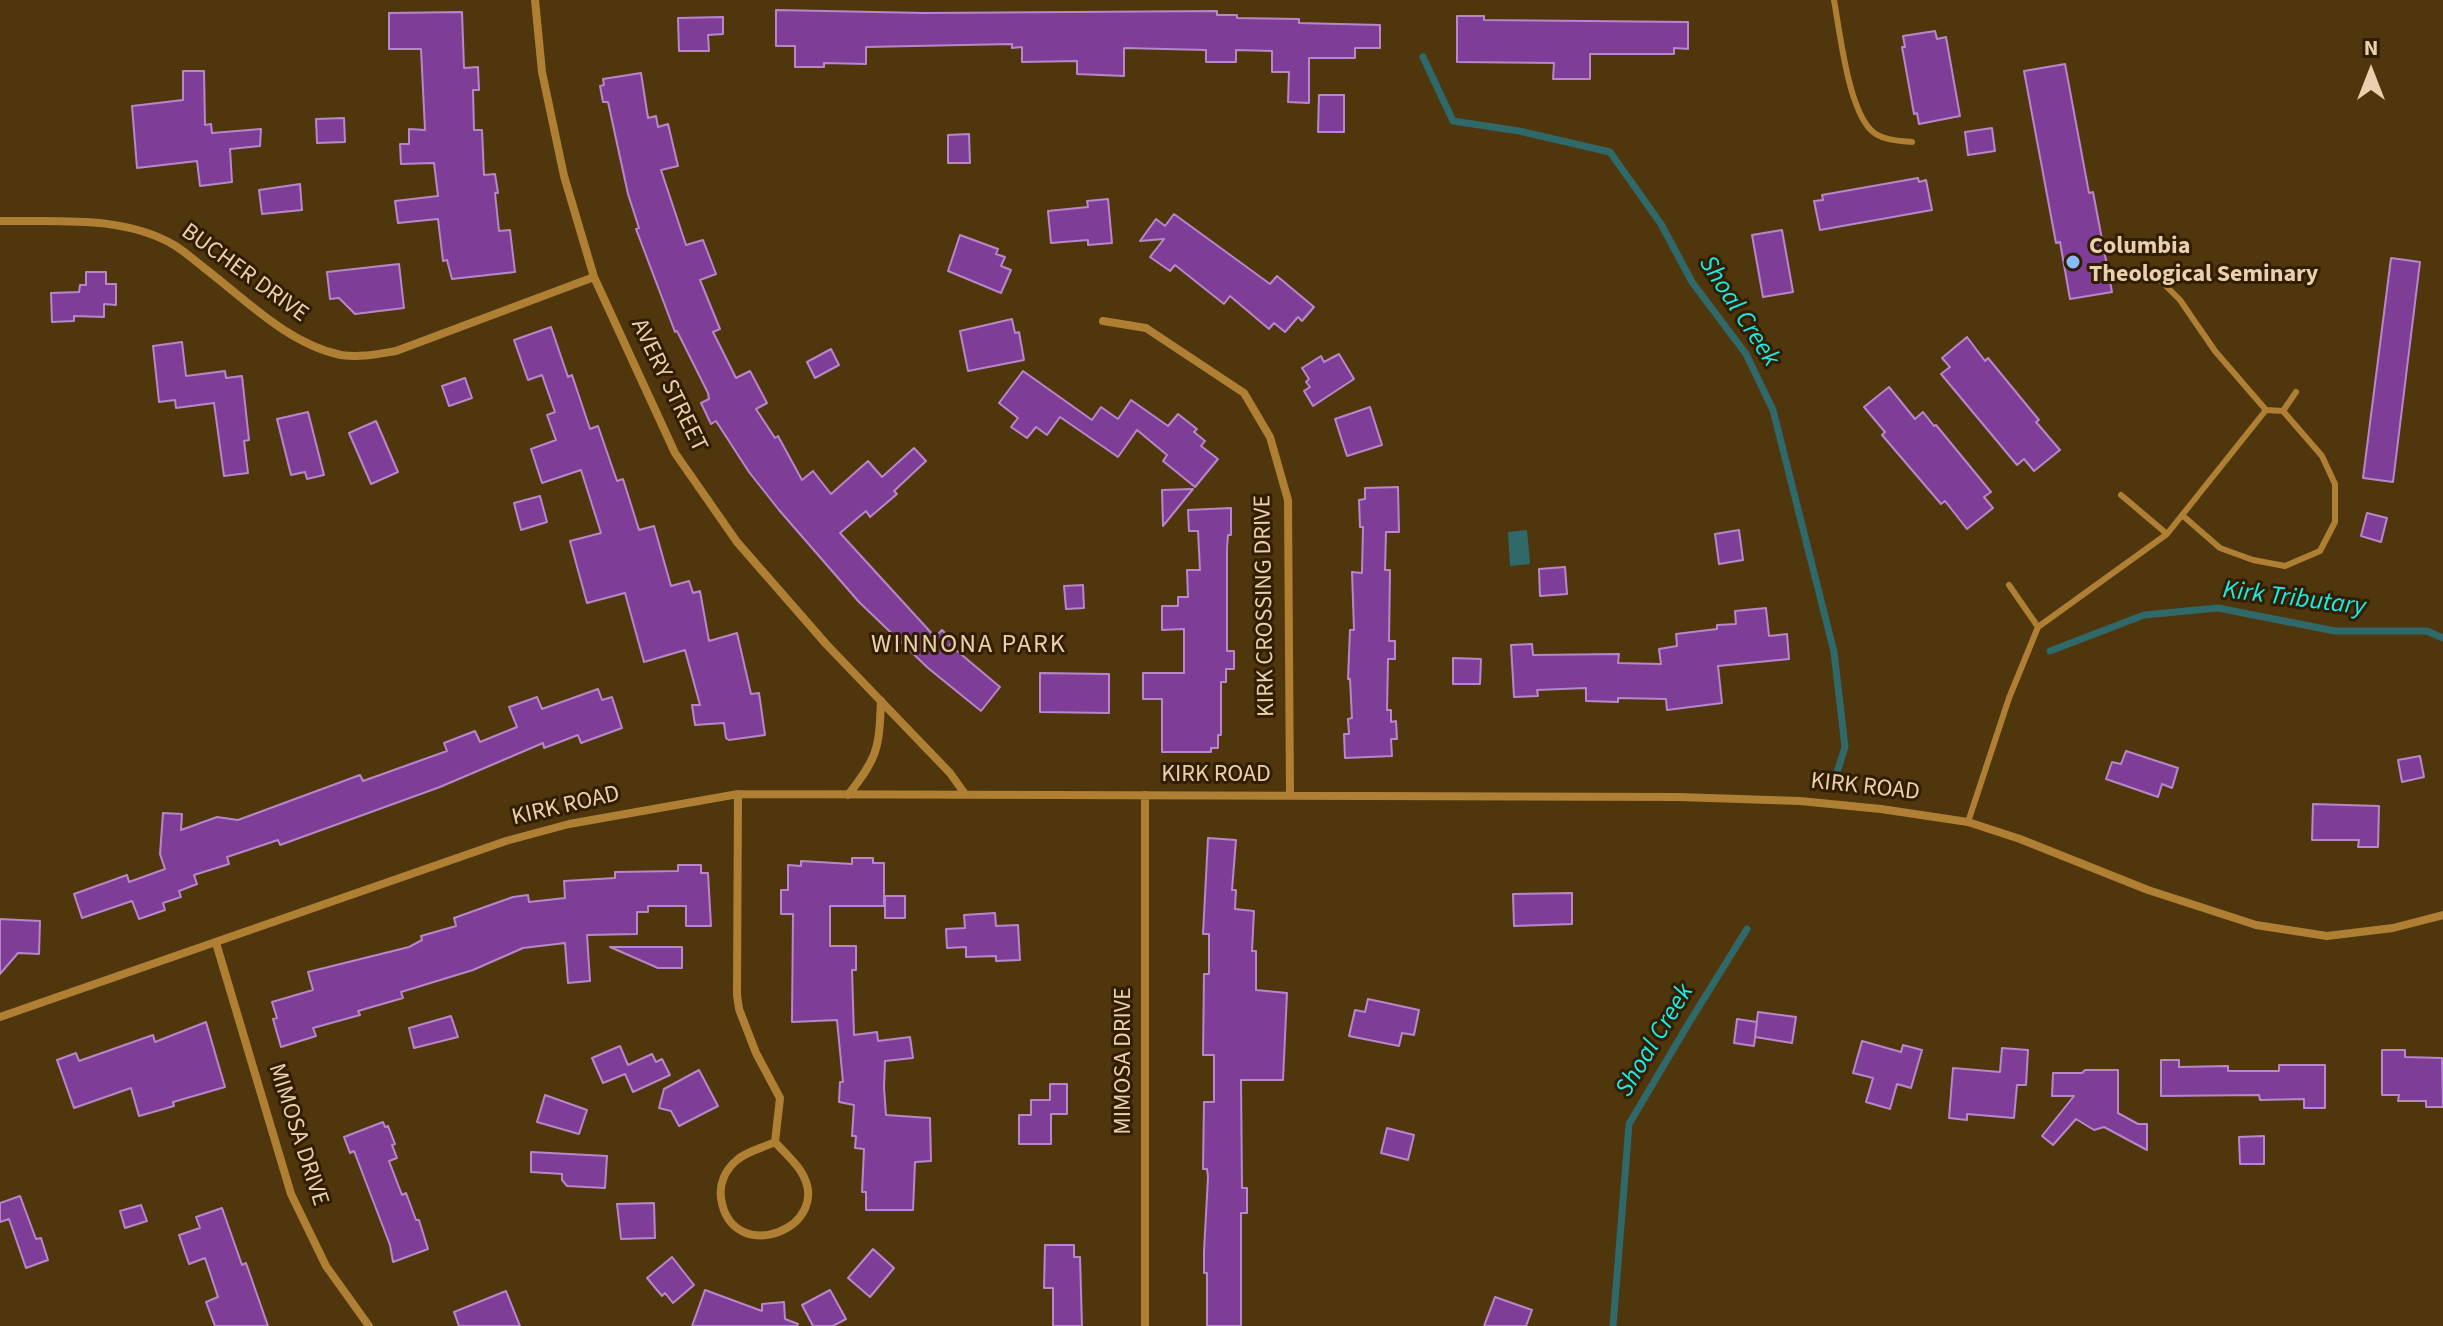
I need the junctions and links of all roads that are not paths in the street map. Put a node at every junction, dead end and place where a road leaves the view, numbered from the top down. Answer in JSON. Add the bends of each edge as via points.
{"nodes":[{"id":1,"x":535,"y":0,"type":"edge"},
{"id":2,"x":1834,"y":0,"type":"edge"},
{"id":3,"x":1912,"y":142,"type":"dead end"},
{"id":4,"x":0,"y":221,"type":"edge"},
{"id":5,"x":594,"y":277,"type":"junction"},
{"id":6,"x":2159,"y":279,"type":"dead end"},
{"id":7,"x":1103,"y":321,"type":"dead end"},
{"id":8,"x":2296,"y":392,"type":"dead end"},
{"id":9,"x":2266,"y":410,"type":"junction"},
{"id":10,"x":2283,"y":411,"type":"junction"},
{"id":11,"x":2121,"y":495,"type":"dead end"},
{"id":12,"x":2182,"y":515,"type":"junction"},
{"id":13,"x":2167,"y":534,"type":"junction"},
{"id":14,"x":2009,"y":585,"type":"dead end"},
{"id":15,"x":2038,"y":627,"type":"junction"},
{"id":16,"x":881,"y":701,"type":"junction"},
{"id":17,"x":738,"y":794,"type":"junction"},
{"id":18,"x":965,"y":794,"type":"junction"},
{"id":19,"x":848,"y":795,"type":"junction"},
{"id":20,"x":1145,"y":795,"type":"junction"},
{"id":21,"x":1290,"y":796,"type":"junction"},
{"id":22,"x":1968,"y":822,"type":"junction"},
{"id":23,"x":2443,"y":915,"type":"edge"},
{"id":24,"x":216,"y":943,"type":"junction"},
{"id":25,"x":0,"y":1017,"type":"edge"},
{"id":26,"x":775,"y":1142,"type":"junction"},
{"id":27,"x":369,"y":1326,"type":"edge"},
{"id":28,"x":1145,"y":1326,"type":"edge"}],
"edges":[{"from":1,"to":5,"type":"street","name":"AVERY STREET","via":[[542,72],[564,176]]},
{"from":2,"to":3,"type":"lane","via":[[1860,115],[1873,133]]},
{"from":4,"to":5,"type":"street","name":"BUCHER DRIVE","via":[[131,227],[173,244],[284,330],[343,355],[396,351]]},
{"from":5,"to":16,"type":"street","name":"AVERY STREET","via":[[675,453],[737,542]]},
{"from":6,"to":9,"type":"lane"},
{"from":7,"to":21,"type":"street","name":"KIRK CROSSING DRIVE","via":[[1146,328],[1244,393],[1270,437],[1288,500]]},
{"from":8,"to":10,"type":"lane"},
{"from":9,"to":10,"type":"lane"},
{"from":9,"to":12,"type":"lane"},
{"from":10,"to":12,"type":"lane","via":[[2322,456],[2335,484],[2335,522],[2320,551],[2285,566],[2253,560],[2220,548]]},
{"from":11,"to":13,"type":"lane"},
{"from":12,"to":13,"type":"lane"},
{"from":13,"to":15,"type":"lane"},
{"from":14,"to":15,"type":"lane"},
{"from":15,"to":22,"type":"lane"},
{"from":16,"to":18,"type":"street","name":"AVERY STREET"},
{"from":16,"to":19,"type":"street","via":[[874,759]]},
{"from":17,"to":19,"type":"street","name":"KIRK ROAD"},
{"from":17,"to":24,"type":"street","name":"KIRK ROAD","via":[[569,824],[506,841]]},
{"from":17,"to":26,"type":"street","via":[[737,995],[756,1053],[780,1098]]},
{"from":18,"to":19,"type":"street","name":"KIRK ROAD"},
{"from":18,"to":20,"type":"street","name":"KIRK ROAD"},
{"from":20,"to":21,"type":"street","name":"KIRK ROAD"},
{"from":20,"to":28,"type":"street","name":"MIMOSA DRIVE"},
{"from":21,"to":22,"type":"street","name":"KIRK ROAD","via":[[1800,801]]},
{"from":22,"to":23,"type":"street","name":"KIRK ROAD","via":[[2256,925],[2327,936]]},
{"from":24,"to":25,"type":"street","name":"KIRK ROAD"},
{"from":24,"to":27,"type":"street","name":"MIMOSA DRIVE","via":[[291,1194],[326,1266]]},
{"from":26,"to":26,"type":"street","via":[[739,1158],[722,1180],[729,1219],[752,1235],[781,1233],[802,1213],[806,1199],[801,1171]]}]}
